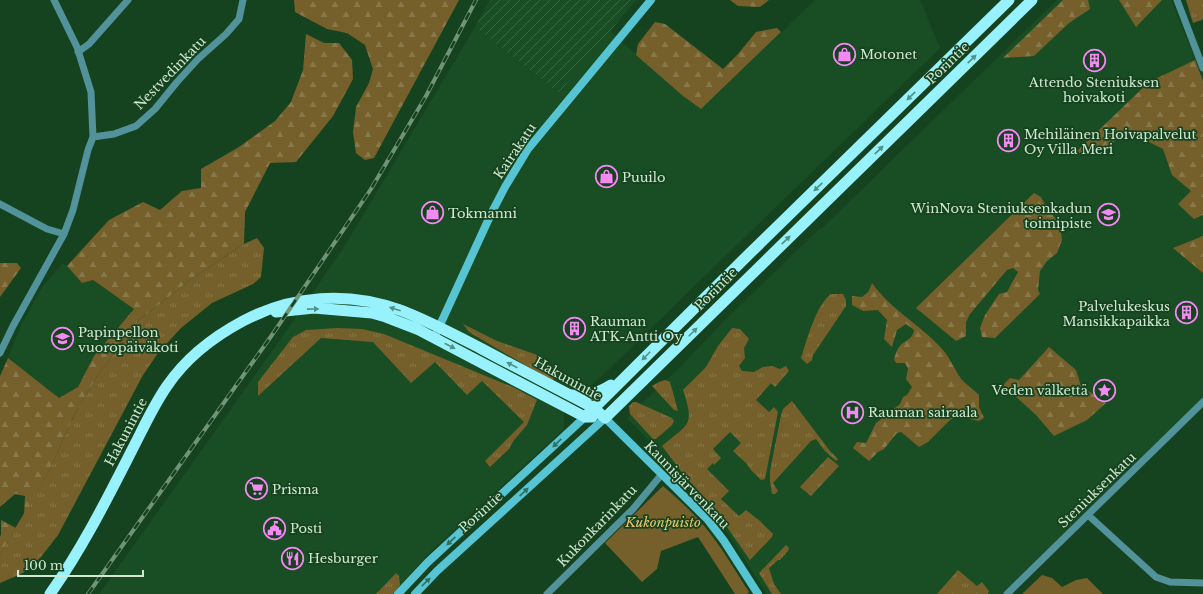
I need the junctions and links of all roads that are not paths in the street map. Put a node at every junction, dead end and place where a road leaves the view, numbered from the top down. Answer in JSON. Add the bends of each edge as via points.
{"nodes":[{"id":1,"x":54,"y":0,"type":"edge"},
{"id":2,"x":128,"y":0,"type":"edge"},
{"id":3,"x":243,"y":0,"type":"edge"},
{"id":4,"x":651,"y":0,"type":"edge"},
{"id":5,"x":1009,"y":0,"type":"edge"},
{"id":6,"x":1032,"y":0,"type":"edge"},
{"id":7,"x":1177,"y":0,"type":"edge"},
{"id":8,"x":78,"y":52,"type":"junction"},
{"id":9,"x":1203,"y":68,"type":"edge"},
{"id":10,"x":93,"y":137,"type":"junction"},
{"id":11,"x":0,"y":204,"type":"edge"},
{"id":12,"x":64,"y":234,"type":"junction"},
{"id":13,"x":260,"y":313,"type":"junction"},
{"id":14,"x":439,"y":327,"type":"junction"},
{"id":15,"x":434,"y":338,"type":"junction"},
{"id":16,"x":0,"y":353,"type":"edge"},
{"id":17,"x":611,"y":388,"type":"junction"},
{"id":18,"x":570,"y":395,"type":"junction"},
{"id":19,"x":1203,"y":402,"type":"edge"},
{"id":20,"x":594,"y":408,"type":"junction"},
{"id":21,"x":585,"y":417,"type":"junction"},
{"id":22,"x":605,"y":418,"type":"junction"},
{"id":23,"x":662,"y":474,"type":"junction"},
{"id":24,"x":1088,"y":515,"type":"junction"},
{"id":25,"x":1203,"y":583,"type":"edge"},
{"id":26,"x":50,"y":594,"type":"edge"},
{"id":27,"x":398,"y":594,"type":"edge"},
{"id":28,"x":415,"y":594,"type":"edge"},
{"id":29,"x":547,"y":594,"type":"edge"},
{"id":30,"x":758,"y":594,"type":"edge"},
{"id":31,"x":1007,"y":594,"type":"edge"}],
"edges":[{"from":1,"to":8,"type":"street"},
{"from":2,"to":8,"type":"street","via":[[89,44]]},
{"from":3,"to":10,"type":"street","name":"Nestvedinkatu","via":[[239,19],[198,59],[155,109],[136,126],[114,134]]},
{"from":4,"to":14,"type":"main road","name":"Kairakatu","via":[[528,149],[491,214]]},
{"from":5,"to":17,"type":"highway","name":"Porintie","one_way":true},
{"from":22,"to":6,"type":"highway","name":"Porintie","one_way":true},
{"from":7,"to":9,"type":"street"},
{"from":8,"to":10,"type":"street","via":[[91,92]]},
{"from":10,"to":12,"type":"street"},
{"from":11,"to":12,"type":"street","via":[[47,230]]},
{"from":12,"to":16,"type":"street"},
{"from":14,"to":13,"type":"highway","name":"Hakunintie","one_way":true,"via":[[382,304],[337,298],[282,304]]},
{"from":13,"to":15,"type":"highway","name":"Hakunintie","one_way":true,"via":[[314,308],[372,313]]},
{"from":13,"to":26,"type":"highway","name":"Hakunintie","via":[[213,339],[196,353],[166,387],[79,549]]},
{"from":14,"to":15,"type":"main road","name":"Kairakatu"},
{"from":18,"to":14,"type":"highway","name":"Hakunintie","one_way":true},
{"from":15,"to":21,"type":"highway","name":"Hakunintie","one_way":true},
{"from":17,"to":18,"type":"highway","via":[[594,394]]},
{"from":17,"to":20,"type":"highway","name":"Porintie"},
{"from":18,"to":20,"type":"highway","name":"Hakunintie"},
{"from":19,"to":24,"type":"street","name":"Steniuksenkatu"},
{"from":20,"to":21,"type":"highway","name":"Porintie"},
{"from":20,"to":22,"type":"highway","name":"Hakunintie"},
{"from":21,"to":22,"type":"highway","name":"Hakunintie"},
{"from":21,"to":27,"type":"main road","name":"Porintie","one_way":true,"via":[[428,562]]},
{"from":22,"to":23,"type":"main road","name":"Kaunisjärvenkatu"},
{"from":28,"to":22,"type":"main road","name":"Porintie","one_way":true},
{"from":23,"to":29,"type":"street","name":"Kukonkarinkatu","via":[[633,509]]},
{"from":23,"to":30,"type":"main road","name":"Kaunisjärvenkatu","via":[[708,520]]},
{"from":24,"to":25,"type":"street","via":[[1156,577],[1170,582]]},
{"from":24,"to":31,"type":"street","name":"Steniuksenkatu"}]}
